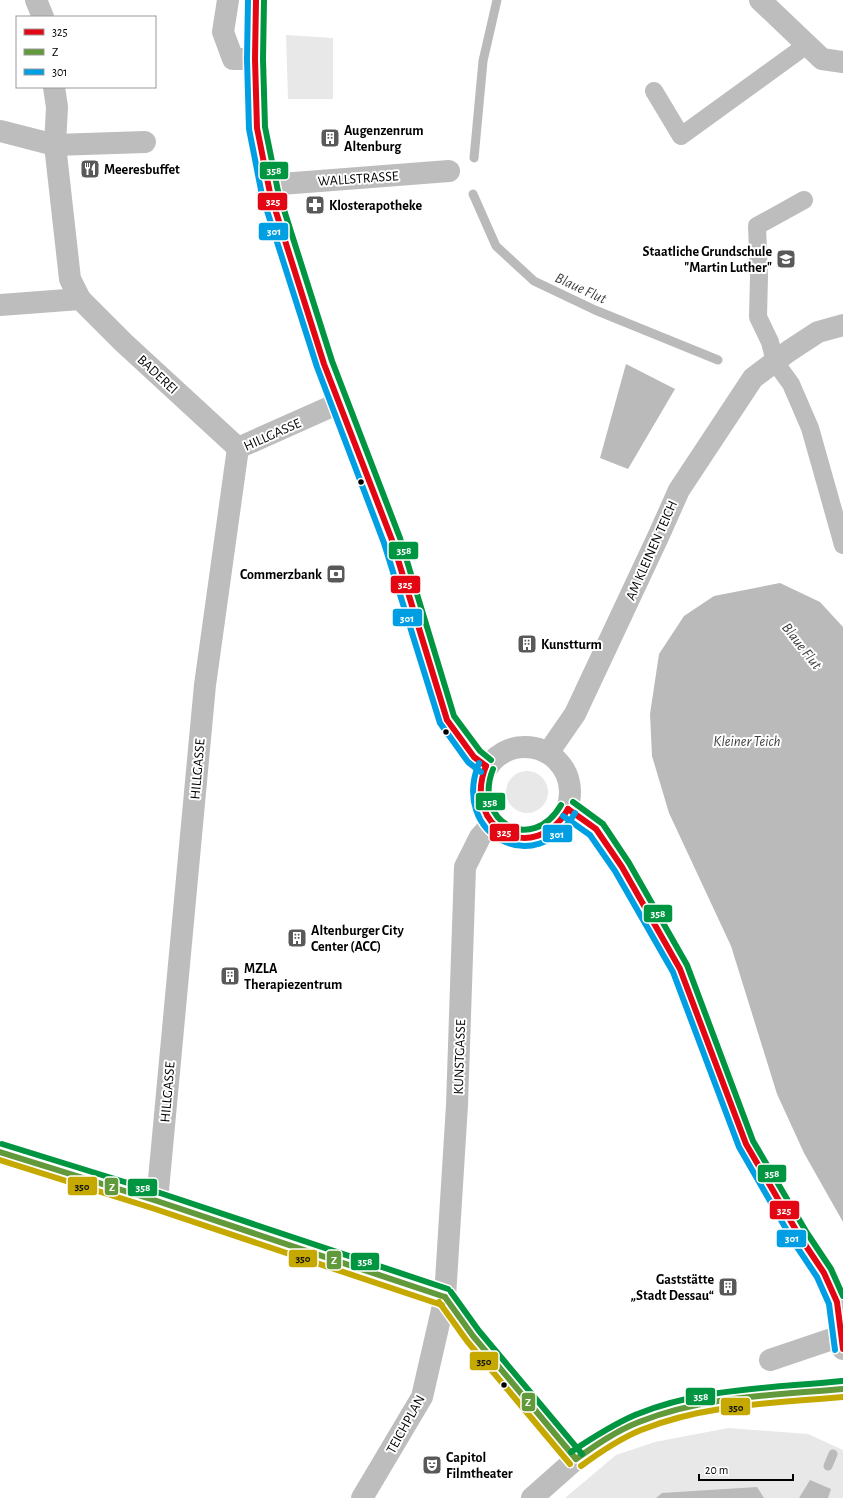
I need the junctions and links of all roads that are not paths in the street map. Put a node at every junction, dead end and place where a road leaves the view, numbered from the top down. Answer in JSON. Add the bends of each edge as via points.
{"nodes":[{"id":1,"x":36,"y":0,"type":"edge"},
{"id":2,"x":228,"y":0,"type":"edge"},
{"id":3,"x":256,"y":0,"type":"edge"},
{"id":4,"x":760,"y":0,"type":"edge"},
{"id":5,"x":42,"y":16,"type":"edge"},
{"id":6,"x":808,"y":44,"type":"junction"},
{"id":7,"x":255,"y":59,"type":"junction"},
{"id":8,"x":843,"y":62,"type":"edge"},
{"id":9,"x":54,"y":88,"type":"edge"},
{"id":10,"x":654,"y":91,"type":"dead end"},
{"id":11,"x":0,"y":131,"type":"edge"},
{"id":12,"x":144,"y":142,"type":"dead end"},
{"id":13,"x":55,"y":145,"type":"junction"},
{"id":14,"x":449,"y":171,"type":"dead end"},
{"id":15,"x":268,"y":185,"type":"junction"},
{"id":16,"x":804,"y":200,"type":"dead end"},
{"id":17,"x":80,"y":299,"type":"junction"},
{"id":18,"x":0,"y":305,"type":"edge"},
{"id":19,"x":843,"y":325,"type":"edge"},
{"id":20,"x":775,"y":362,"type":"junction"},
{"id":21,"x":339,"y":403,"type":"junction"},
{"id":22,"x":238,"y":448,"type":"junction"},
{"id":23,"x":843,"y":545,"type":"edge"},
{"id":24,"x":548,"y":753,"type":"junction"},
{"id":25,"x":486,"y":766,"type":"junction"},
{"id":26,"x":568,"y":810,"type":"junction"},
{"id":27,"x":492,"y":824,"type":"junction"},
{"id":28,"x":0,"y":1152,"type":"edge"},
{"id":29,"x":157,"y":1201,"type":"junction"},
{"id":30,"x":445,"y":1297,"type":"junction"},
{"id":31,"x":842,"y":1340,"type":"edge"},
{"id":32,"x":770,"y":1360,"type":"dead end"},
{"id":33,"x":843,"y":1389,"type":"edge"},
{"id":34,"x":576,"y":1459,"type":"junction"},
{"id":35,"x":362,"y":1498,"type":"edge"},
{"id":36,"x":532,"y":1498,"type":"edge"}],
"edges":[{"from":1,"to":5,"type":"street"},
{"from":2,"to":7,"type":"street","via":[[223,32],[233,59]]},
{"from":3,"to":7,"type":"street"},
{"from":4,"to":6,"type":"street"},
{"from":6,"to":8,"type":"street","via":[[822,59]]},
{"from":6,"to":10,"type":"lane","via":[[681,136]]},
{"from":7,"to":15,"type":"street","via":[[257,128]]},
{"from":9,"to":13,"type":"street","name":"BADEREI","via":[[57,107]]},
{"from":11,"to":13,"type":"street"},
{"from":12,"to":13,"type":"street"},
{"from":13,"to":17,"type":"street","name":"BADEREI","via":[[70,279]]},
{"from":14,"to":15,"type":"street","name":"WALLSTRASSE"},
{"from":15,"to":21,"type":"street","via":[[324,364]]},
{"from":16,"to":20,"type":"lane","via":[[757,226],[758,317],[770,342]]},
{"from":17,"to":18,"type":"street"},
{"from":17,"to":22,"type":"street","name":"BADEREI"},
{"from":19,"to":20,"type":"street","name":"AM KLEINEN TEICH","via":[[818,332]]},
{"from":20,"to":23,"type":"lane","via":[[791,384],[810,428]]},
{"from":20,"to":24,"type":"street","name":"AM KLEINEN TEICH","via":[[753,378],[678,490],[575,714]]},
{"from":21,"to":22,"type":"street","name":"HILLGASSE"},
{"from":21,"to":25,"type":"street","via":[[392,540],[447,720],[474,757]]},
{"from":22,"to":29,"type":"street","name":"HILLGASSE","via":[[205,685]]},
{"from":24,"to":25,"type":"street","via":[[535,747],[521,747],[507,751]]},
{"from":24,"to":26,"type":"street","via":[[566,771],[571,797]]},
{"from":25,"to":27,"type":"street","via":[[480,781],[480,795],[483,808]]},
{"from":26,"to":27,"type":"street","via":[[560,822],[538,836],[524,838],[510,835],[500,832]]},
{"from":26,"to":31,"type":"street","via":[[596,829],[622,867],[680,969],[746,1144],[824,1273],[837,1302]]},
{"from":27,"to":30,"type":"street","name":"KUNSTGASSE","via":[[480,837],[465,867],[457,1105]]},
{"from":28,"to":29,"type":"street"},
{"from":29,"to":30,"type":"street"},
{"from":30,"to":34,"type":"street","via":[[473,1336]]},
{"from":30,"to":35,"type":"street","name":"TEICHPLAN","via":[[422,1397]]},
{"from":31,"to":32,"type":"street"},
{"from":33,"to":34,"type":"street","via":[[693,1405],[639,1422],[603,1440]]},
{"from":34,"to":36,"type":"street"}]}
